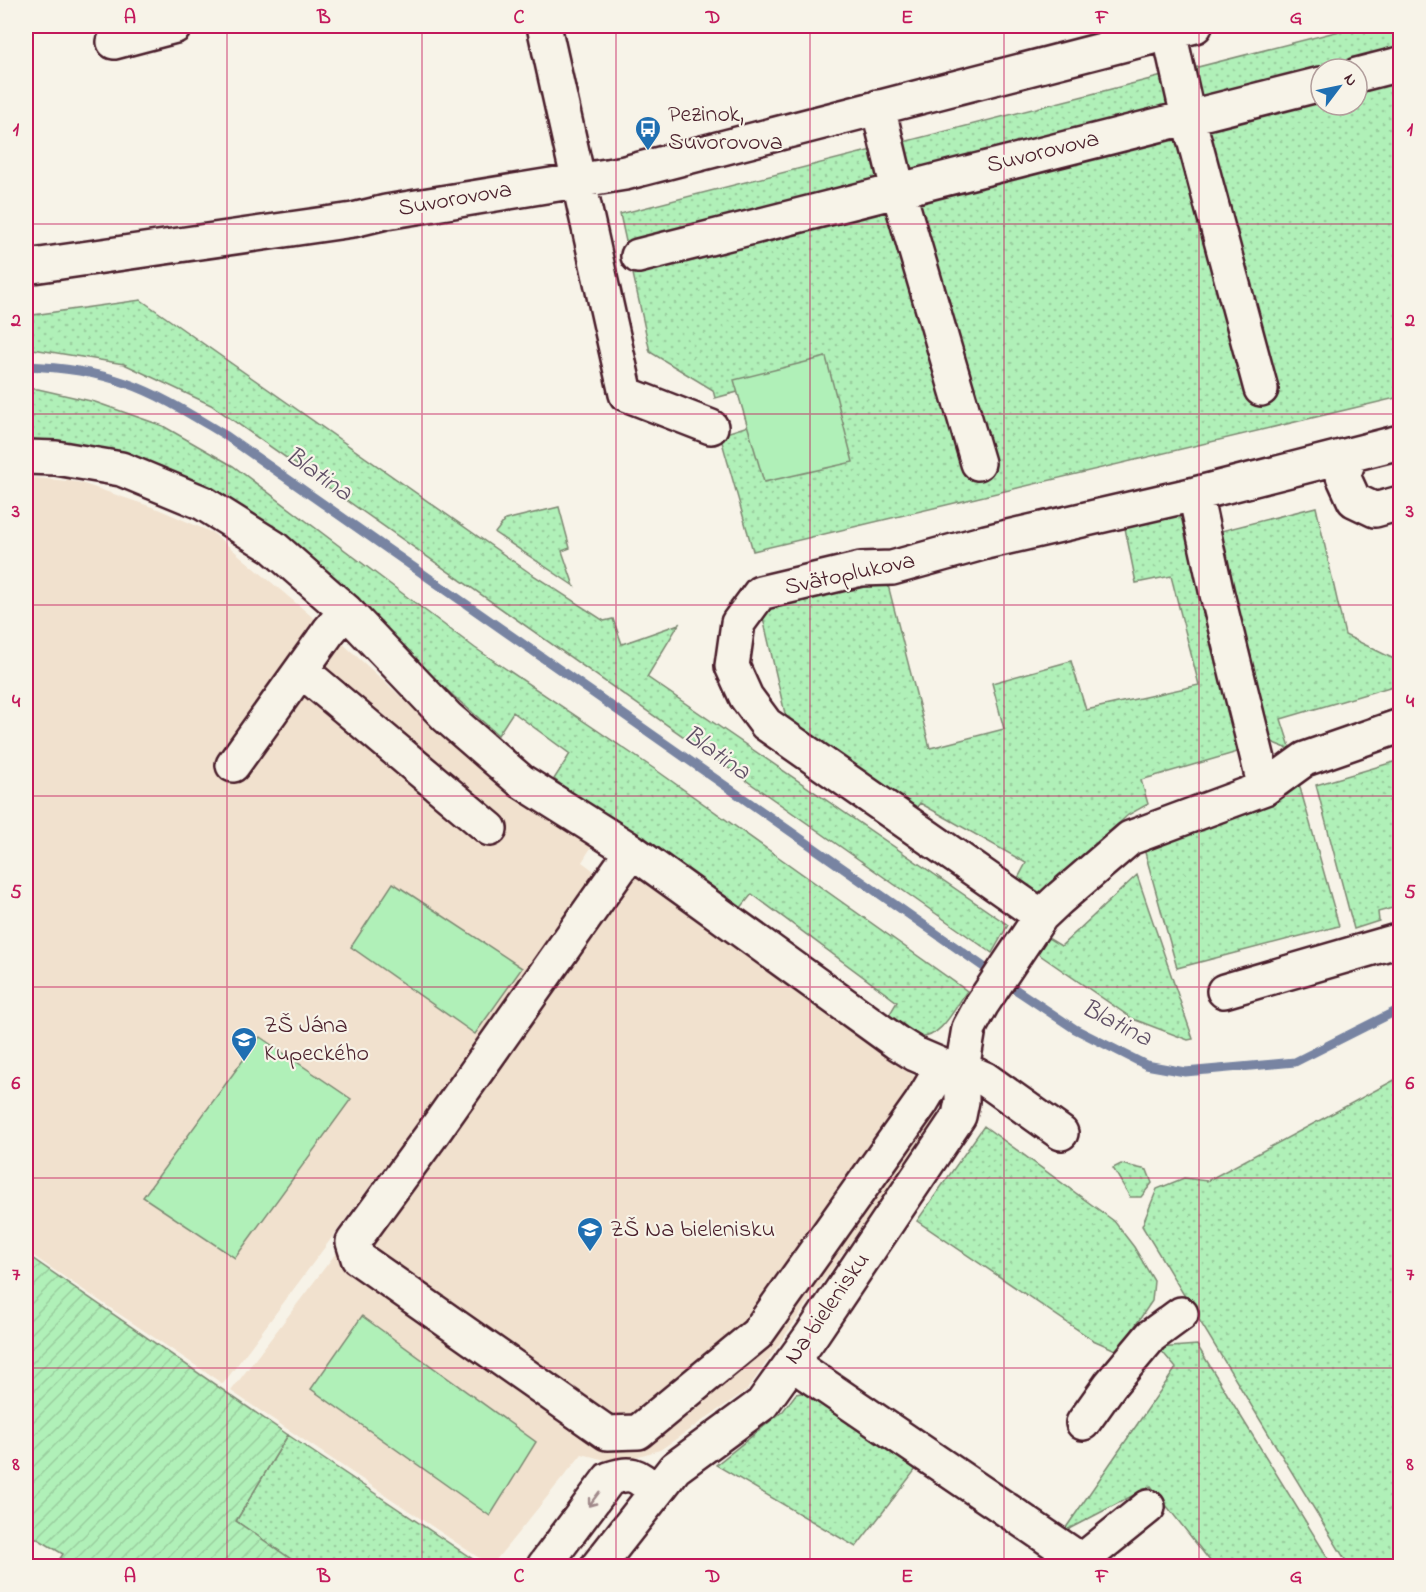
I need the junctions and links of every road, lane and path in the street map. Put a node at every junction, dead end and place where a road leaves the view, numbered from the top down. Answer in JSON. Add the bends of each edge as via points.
{"nodes":[{"id":1,"x":175,"y":26,"type":"edge"},
{"id":2,"x":544,"y":26,"type":"edge"},
{"id":3,"x":1182,"y":29,"type":"edge"},
{"id":4,"x":114,"y":42,"type":"dead end"},
{"id":5,"x":1401,"y":64,"type":"edge"},
{"id":6,"x":1369,"y":72,"type":"edge"},
{"id":7,"x":1309,"y":87,"type":"edge"},
{"id":8,"x":878,"y":107,"type":"junction"},
{"id":9,"x":1188,"y":117,"type":"junction"},
{"id":10,"x":579,"y":179,"type":"junction"},
{"id":11,"x":898,"y":190,"type":"junction"},
{"id":12,"x":638,"y":256,"type":"dead end"},
{"id":13,"x":26,"y":267,"type":"edge"},
{"id":14,"x":1261,"y":389,"type":"dead end"},
{"id":15,"x":711,"y":427,"type":"dead end"},
{"id":16,"x":1401,"y":442,"type":"edge"},
{"id":17,"x":1352,"y":454,"type":"junction"},
{"id":18,"x":26,"y":457,"type":"edge"},
{"id":19,"x":978,"y":463,"type":"dead end"},
{"id":20,"x":1195,"y":494,"type":"junction"},
{"id":21,"x":1401,"y":503,"type":"edge"},
{"id":22,"x":346,"y":611,"type":"junction"},
{"id":23,"x":301,"y":670,"type":"junction"},
{"id":24,"x":1401,"y":726,"type":"edge"},
{"id":25,"x":232,"y":765,"type":"dead end"},
{"id":26,"x":1265,"y":788,"type":"junction"},
{"id":27,"x":490,"y":829,"type":"dead end"},
{"id":28,"x":632,"y":851,"type":"junction"},
{"id":29,"x":1041,"y":916,"type":"junction"},
{"id":30,"x":1401,"y":940,"type":"edge"},
{"id":31,"x":1224,"y":991,"type":"dead end"},
{"id":32,"x":952,"y":1068,"type":"junction"},
{"id":33,"x":1061,"y":1133,"type":"dead end"},
{"id":34,"x":1181,"y":1314,"type":"dead end"},
{"id":35,"x":792,"y":1362,"type":"junction"},
{"id":36,"x":1083,"y":1423,"type":"dead end"},
{"id":37,"x":656,"y":1492,"type":"junction"},
{"id":38,"x":1148,"y":1507,"type":"dead end"},
{"id":39,"x":1078,"y":1564,"type":"edge"},
{"id":40,"x":544,"y":1566,"type":"edge"},
{"id":41,"x":598,"y":1566,"type":"edge"}],
"edges":[{"from":1,"to":4,"type":"street"},
{"from":2,"to":10,"type":"street"},
{"from":3,"to":8,"type":"street","name":"Suvorovova"},
{"from":3,"to":9,"type":"street","name":"Suvorovova"},
{"from":5,"to":6,"type":"street"},
{"from":7,"to":9,"type":"street","name":"Suvorovova"},
{"from":8,"to":10,"type":"street","name":"Suvorovova","via":[[625,173]]},
{"from":8,"to":11,"type":"street"},
{"from":9,"to":11,"type":"street","name":"Suvorovova"},
{"from":9,"to":14,"type":"street","name":"Suvorovova"},
{"from":10,"to":13,"type":"street","name":"Suvorovova","via":[[353,220]]},
{"from":10,"to":15,"type":"street","via":[[626,394]]},
{"from":11,"to":12,"type":"street","name":"Suvorovova"},
{"from":11,"to":19,"type":"street"},
{"from":16,"to":17,"type":"street","name":"Svätoplukova"},
{"from":17,"to":20,"type":"street","name":"Svätoplukova"},
{"from":17,"to":21,"type":"street","via":[[1343,476],[1354,500],[1375,510]]},
{"from":18,"to":22,"type":"street","via":[[121,469],[203,503],[273,547]]},
{"from":20,"to":26,"type":"street"},
{"from":20,"to":29,"type":"street","name":"Svätoplukova","via":[[892,568],[861,569],[760,593],[738,623],[732,666],[746,697],[766,724]]},
{"from":22,"to":23,"type":"street"},
{"from":22,"to":28,"type":"street","via":[[447,717],[513,774]]},
{"from":23,"to":25,"type":"street"},
{"from":23,"to":27,"type":"street"},
{"from":24,"to":26,"type":"street","via":[[1305,759]]},
{"from":26,"to":29,"type":"street","via":[[1130,838]]},
{"from":28,"to":32,"type":"street","via":[[896,1042]]},
{"from":28,"to":32,"type":"street","via":[[353,1242],[358,1258],[607,1433],[638,1432],[757,1334],[921,1103]]},
{"from":29,"to":32,"type":"street","name":"Na bielenisku","via":[[982,1004]]},
{"from":30,"to":31,"type":"street"},
{"from":32,"to":33,"type":"street","via":[[985,1079]]},
{"from":32,"to":35,"type":"street","name":"Na bielenisku","via":[[962,1101],[959,1116]]},
{"from":34,"to":36,"type":"street","via":[[1151,1336]]},
{"from":35,"to":37,"type":"street","name":"Na bielenisku","via":[[762,1404],[675,1468]]},
{"from":35,"to":39,"type":"street"},
{"from":37,"to":40,"type":"street","one_way":true,"via":[[638,1476],[626,1473],[609,1479]]},
{"from":37,"to":41,"type":"street","name":"Na bielenisku"},
{"from":38,"to":39,"type":"street"}]}
